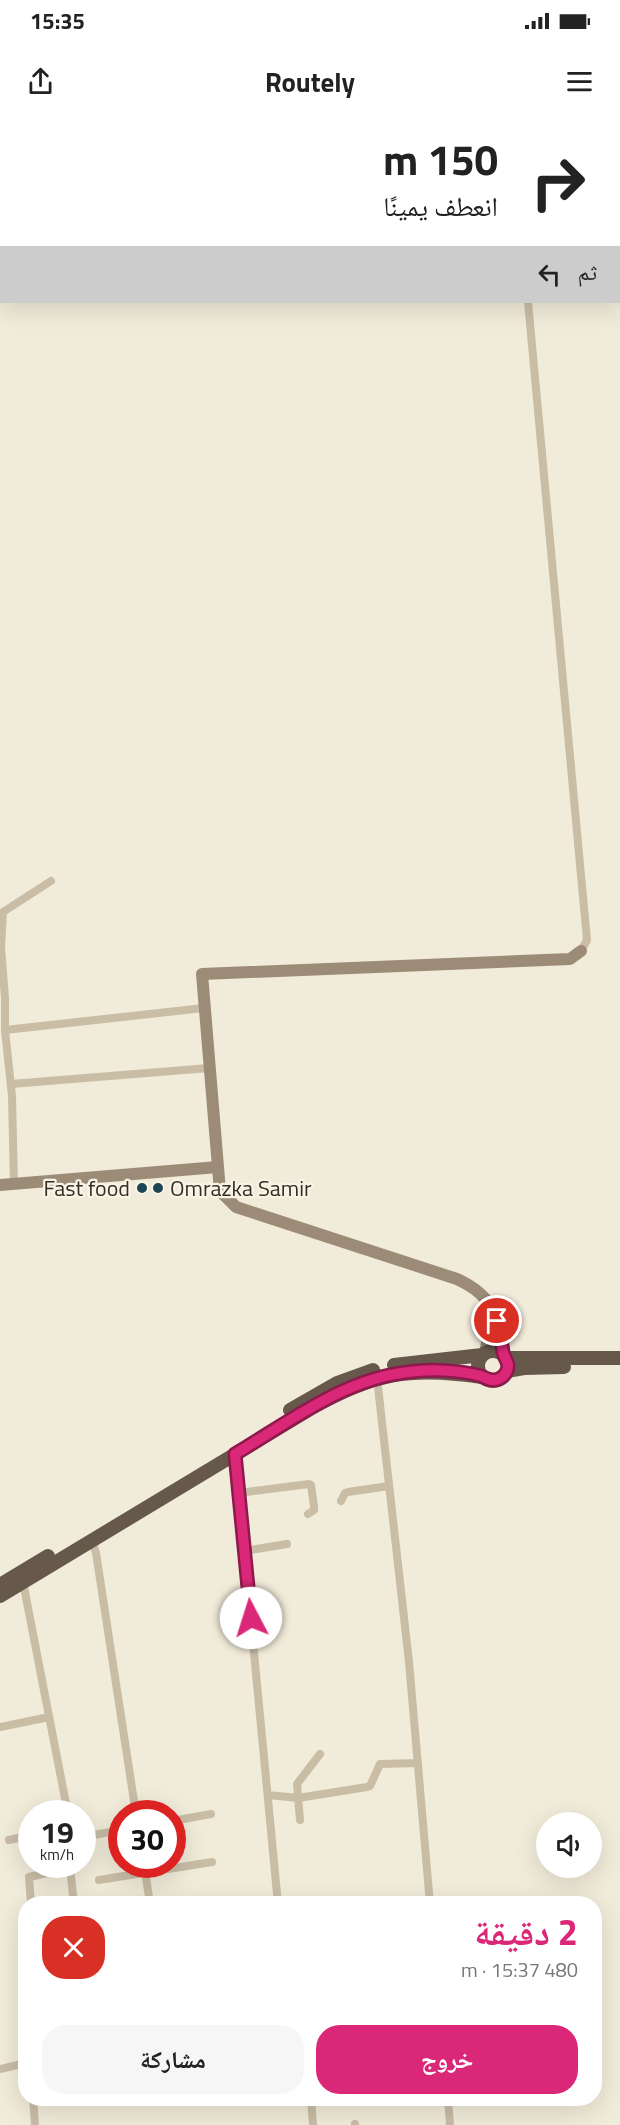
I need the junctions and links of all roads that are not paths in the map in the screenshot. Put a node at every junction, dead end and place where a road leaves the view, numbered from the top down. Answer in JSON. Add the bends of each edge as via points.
{"nodes":[{"id":1,"x":528,"y":303,"type":"edge"},
{"id":2,"x":51,"y":881,"type":"dead end"},
{"id":3,"x":581,"y":951,"type":"joint"},
{"id":4,"x":204,"y":1008,"type":"junction"},
{"id":5,"x":5,"y":1030,"type":"junction"},
{"id":6,"x":209,"y":1068,"type":"junction"},
{"id":7,"x":11,"y":1084,"type":"junction"},
{"id":8,"x":218,"y":1167,"type":"junction"},
{"id":9,"x":14,"y":1184,"type":"junction"},
{"id":10,"x":0,"y":1185,"type":"edge"},
{"id":11,"x":493,"y":1313,"type":"junction"},
{"id":12,"x":483,"y":1354,"type":"junction"},
{"id":13,"x":620,"y":1358,"type":"edge"},
{"id":14,"x":505,"y":1361,"type":"junction"},
{"id":15,"x":620,"y":1366,"type":"edge"},
{"id":16,"x":482,"y":1377,"type":"junction"},
{"id":17,"x":377,"y":1378,"type":"junction"},
{"id":18,"x":235,"y":1454,"type":"junction"},
{"id":19,"x":389,"y":1486,"type":"junction"},
{"id":20,"x":239,"y":1493,"type":"junction"},
{"id":21,"x":341,"y":1502,"type":"dead end"},
{"id":22,"x":308,"y":1514,"type":"dead end"},
{"id":23,"x":88,"y":1542,"type":"junction"},
{"id":24,"x":287,"y":1544,"type":"dead end"},
{"id":25,"x":244,"y":1551,"type":"junction"},
{"id":26,"x":23,"y":1582,"type":"junction"},
{"id":27,"x":0,"y":1585,"type":"edge"},
{"id":28,"x":0,"y":1596,"type":"edge"},
{"id":29,"x":48,"y":1717,"type":"junction"},
{"id":30,"x":0,"y":1727,"type":"edge"},
{"id":31,"x":320,"y":1754,"type":"dead end"},
{"id":32,"x":417,"y":1762,"type":"junction"},
{"id":33,"x":268,"y":1795,"type":"junction"},
{"id":34,"x":298,"y":1798,"type":"junction"},
{"id":35,"x":65,"y":1800,"type":"edge"},
{"id":36,"x":134,"y":1800,"type":"edge"},
{"id":37,"x":211,"y":1814,"type":"dead end"},
{"id":38,"x":186,"y":1818,"type":"edge"},
{"id":39,"x":300,"y":1820,"type":"dead end"},
{"id":40,"x":18,"y":1838,"type":"edge"},
{"id":41,"x":9,"y":1840,"type":"dead end"},
{"id":42,"x":212,"y":1862,"type":"dead end"},
{"id":43,"x":186,"y":1865,"type":"edge"},
{"id":44,"x":29,"y":1878,"type":"edge"},
{"id":45,"x":73,"y":1878,"type":"edge"},
{"id":46,"x":108,"y":1878,"type":"edge"},
{"id":47,"x":146,"y":1878,"type":"edge"},
{"id":48,"x":99,"y":1880,"type":"dead end"},
{"id":49,"x":30,"y":1896,"type":"edge"},
{"id":50,"x":74,"y":1896,"type":"edge"},
{"id":51,"x":149,"y":1896,"type":"edge"},
{"id":52,"x":277,"y":1896,"type":"edge"},
{"id":53,"x":429,"y":1896,"type":"edge"},
{"id":54,"x":18,"y":2065,"type":"edge"},
{"id":55,"x":0,"y":2069,"type":"edge"},
{"id":56,"x":34,"y":2106,"type":"edge"},
{"id":57,"x":311,"y":2106,"type":"edge"},
{"id":58,"x":449,"y":2106,"type":"edge"},
{"id":59,"x":35,"y":2125,"type":"edge"},
{"id":60,"x":313,"y":2125,"type":"edge"},
{"id":61,"x":450,"y":2125,"type":"edge"}],
"edges":[{"from":1,"to":3,"type":"street","via":[[587,940]]},
{"from":2,"to":5,"type":"street","via":[[3,912]]},
{"from":3,"to":4,"type":"main road","via":[[570,959],[202,974]]},
{"from":4,"to":5,"type":"street"},
{"from":4,"to":6,"type":"main road"},
{"from":5,"to":7,"type":"street"},
{"from":6,"to":7,"type":"street"},
{"from":6,"to":8,"type":"main road"},
{"from":7,"to":9,"type":"street"},
{"from":8,"to":9,"type":"main road"},
{"from":8,"to":11,"type":"main road","via":[[220,1191],[236,1207],[457,1279],[484,1295]]},
{"from":9,"to":10,"type":"main road"},
{"from":11,"to":12,"type":"main road"},
{"from":11,"to":14,"type":"main road","via":[[501,1332]]},
{"from":12,"to":14,"type":"highway","via":[[495,1351]]},
{"from":12,"to":16,"type":"highway","via":[[478,1366]]},
{"from":12,"to":27,"type":"highway","via":[[408,1362],[337,1383]]},
{"from":13,"to":14,"type":"highway"},
{"from":14,"to":15,"type":"highway","via":[[524,1368]]},
{"from":14,"to":16,"type":"highway","via":[[502,1377]]},
{"from":16,"to":17,"type":"highway","via":[[421,1371]]},
{"from":17,"to":18,"type":"highway","via":[[325,1401]]},
{"from":17,"to":19,"type":"street"},
{"from":18,"to":20,"type":"street"},
{"from":18,"to":23,"type":"highway"},
{"from":19,"to":21,"type":"street","via":[[348,1492]]},
{"from":19,"to":32,"type":"street"},
{"from":20,"to":22,"type":"street","via":[[309,1484],[315,1506]]},
{"from":20,"to":25,"type":"street"},
{"from":23,"to":26,"type":"highway"},
{"from":23,"to":36,"type":"street","via":[[96,1553]]},
{"from":24,"to":25,"type":"street"},
{"from":25,"to":33,"type":"street"},
{"from":26,"to":28,"type":"highway"},
{"from":26,"to":29,"type":"street"},
{"from":29,"to":30,"type":"street"},
{"from":29,"to":35,"type":"street"},
{"from":31,"to":34,"type":"street","via":[[297,1784]]},
{"from":32,"to":34,"type":"street","via":[[380,1764],[367,1787]]},
{"from":32,"to":53,"type":"street"},
{"from":33,"to":34,"type":"street"},
{"from":33,"to":52,"type":"street"},
{"from":34,"to":39,"type":"street"},
{"from":37,"to":38,"type":"street"},
{"from":40,"to":41,"type":"street"},
{"from":42,"to":43,"type":"street"},
{"from":44,"to":49,"type":"street"},
{"from":45,"to":50,"type":"street"},
{"from":46,"to":48,"type":"street"},
{"from":47,"to":51,"type":"street"},
{"from":54,"to":55,"type":"street"},
{"from":56,"to":59,"type":"street"},
{"from":57,"to":60,"type":"street"},
{"from":58,"to":61,"type":"street"}]}
